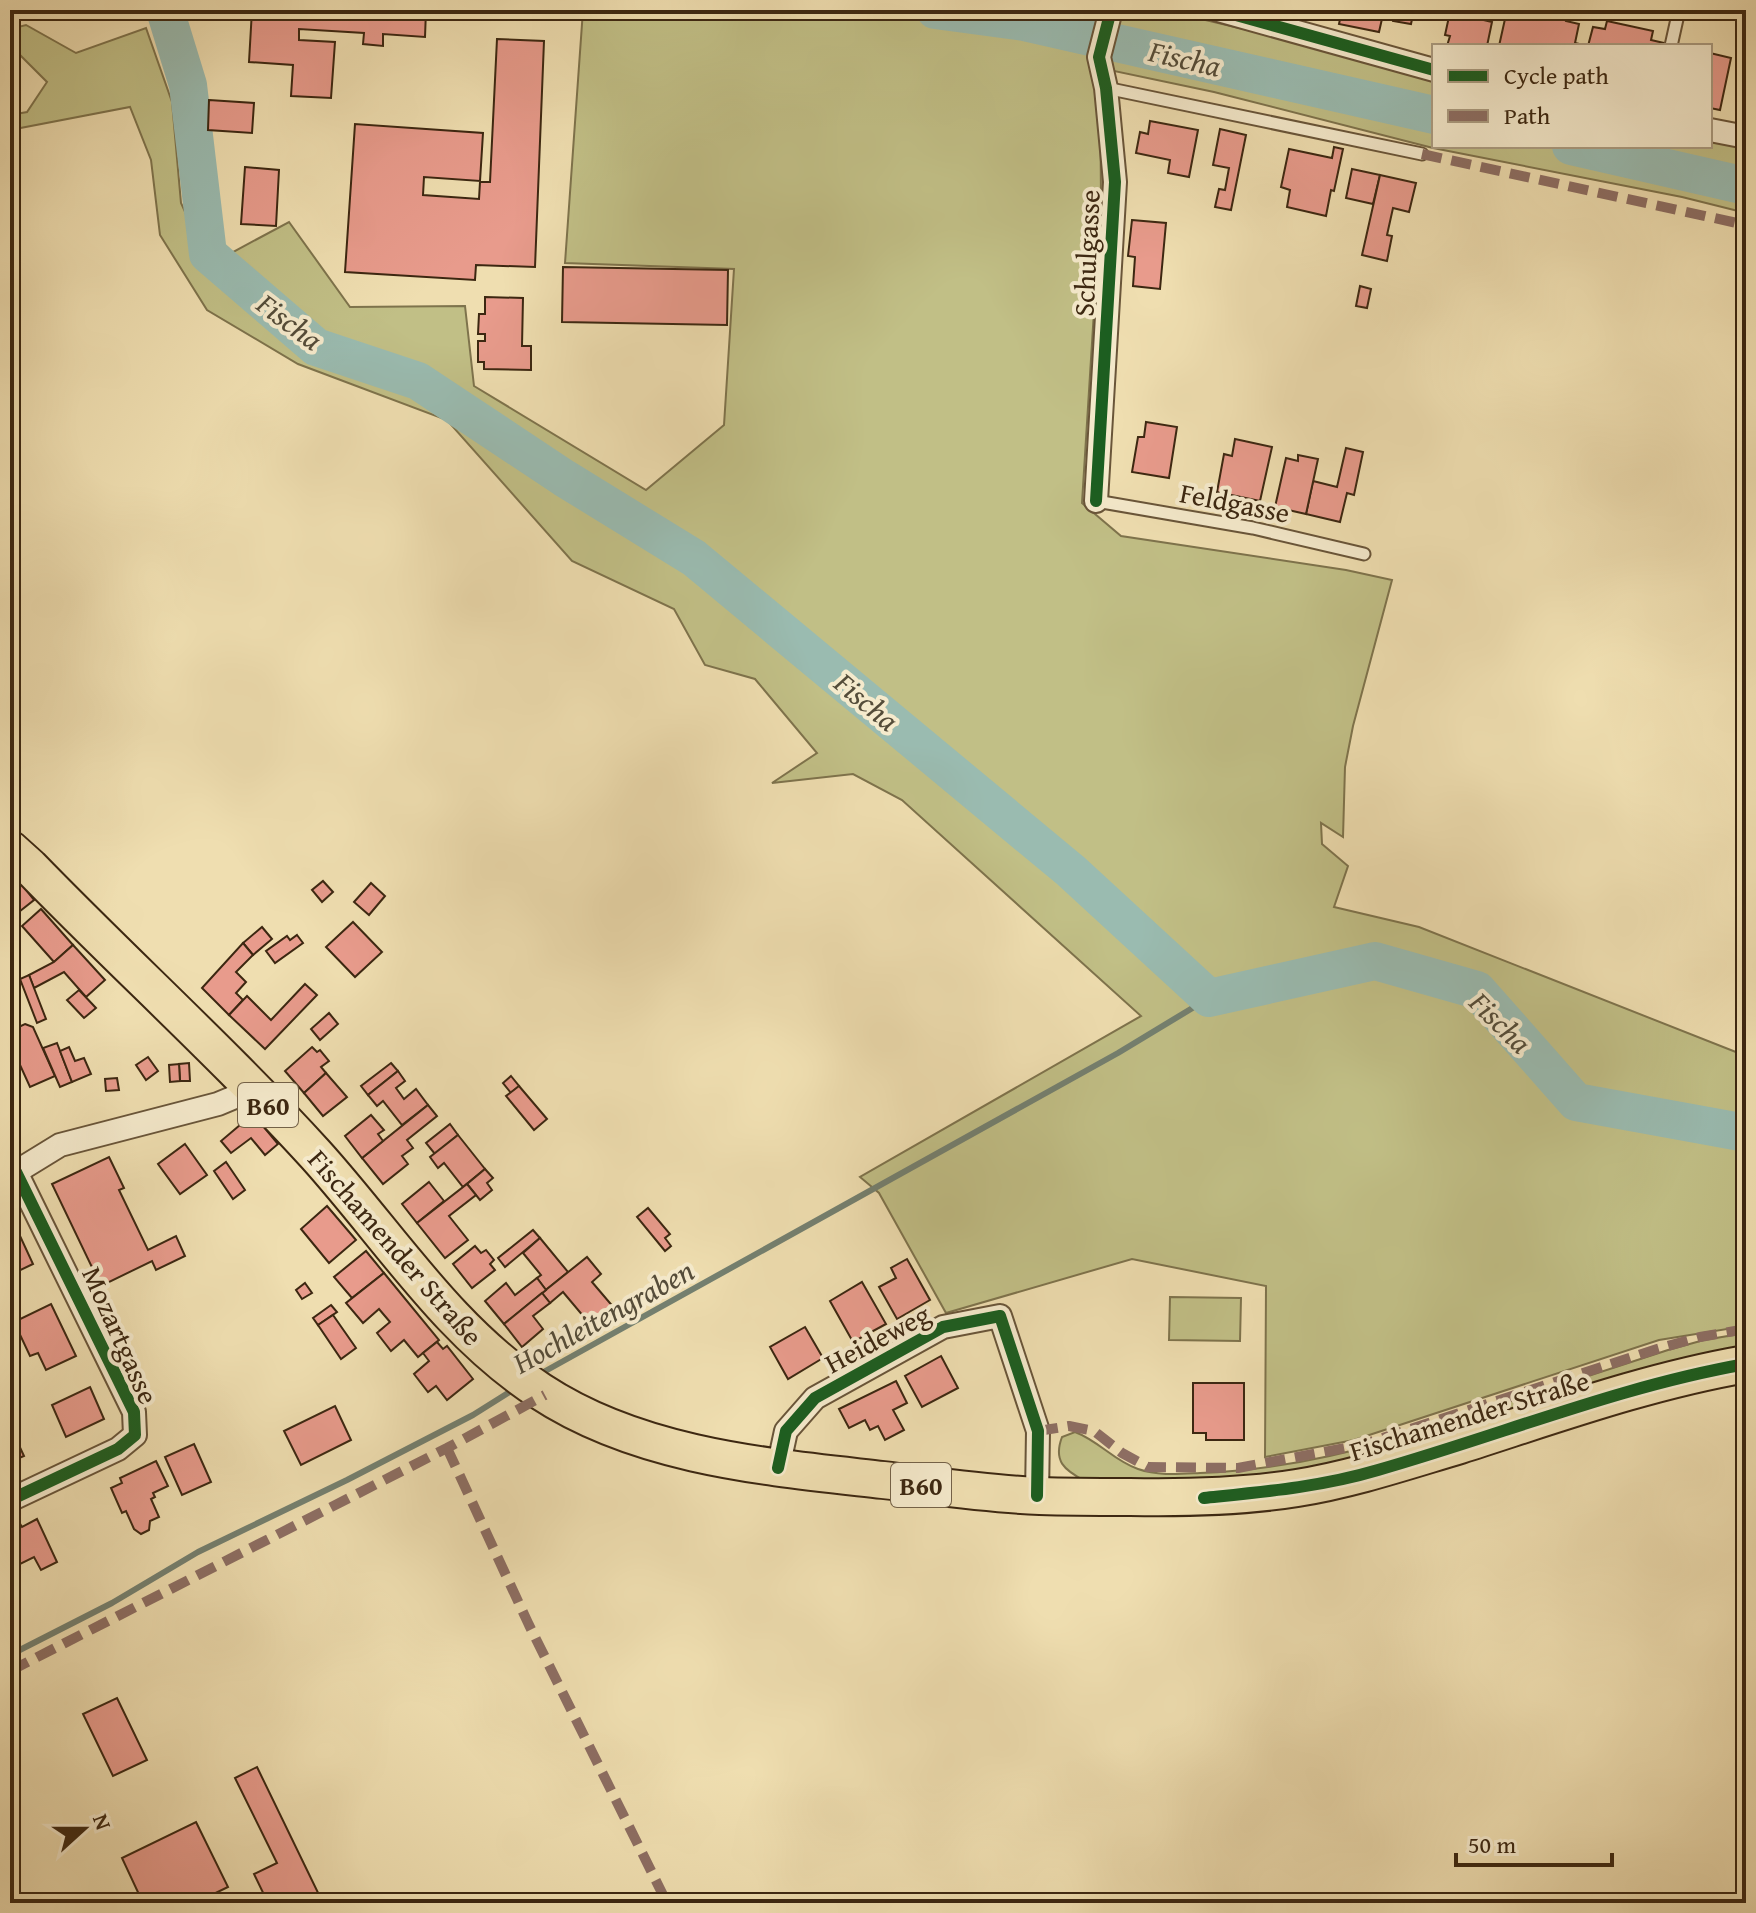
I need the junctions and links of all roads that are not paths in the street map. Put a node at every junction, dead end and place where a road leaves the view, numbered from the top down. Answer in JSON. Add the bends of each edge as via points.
{"nodes":[{"id":1,"x":1111,"y":10,"type":"edge"},
{"id":2,"x":1218,"y":10,"type":"edge"},
{"id":3,"x":1679,"y":10,"type":"edge"},
{"id":4,"x":1671,"y":44,"type":"edge"},
{"id":5,"x":1432,"y":69,"type":"edge"},
{"id":6,"x":1106,"y":88,"type":"junction"},
{"id":7,"x":1712,"y":130,"type":"edge"},
{"id":8,"x":1746,"y":137,"type":"edge"},
{"id":9,"x":1422,"y":154,"type":"dead end"},
{"id":10,"x":1096,"y":501,"type":"joint"},
{"id":11,"x":1364,"y":554,"type":"dead end"},
{"id":12,"x":10,"y":849,"type":"edge"},
{"id":13,"x":254,"y":1089,"type":"junction"},
{"id":14,"x":13,"y":1176,"type":"edge"},
{"id":15,"x":1746,"y":1364,"type":"edge"},
{"id":16,"x":778,"y":1468,"type":"junction"},
{"id":17,"x":1037,"y":1496,"type":"junction"},
{"id":18,"x":10,"y":1500,"type":"edge"}],
"edges":[{"from":1,"to":6,"type":"street","name":"Schulgasse","via":[[1099,57]]},
{"from":2,"to":5,"type":"street"},
{"from":3,"to":4,"type":"lane"},
{"from":6,"to":9,"type":"lane"},
{"from":6,"to":10,"type":"street","name":"Schulgasse","via":[[1115,182]]},
{"from":7,"to":8,"type":"street"},
{"from":10,"to":11,"type":"lane","name":"Feldgasse"},
{"from":12,"to":13,"type":"main road","name":"Fischamender Straße","number":"B60"},
{"from":13,"to":14,"type":"street","via":[[218,1104],[60,1145]]},
{"from":13,"to":16,"type":"main road","name":"Fischamender Straße","number":"B60","via":[[448,1312],[524,1380],[578,1413],[641,1439]]},
{"from":14,"to":18,"type":"street","name":"Mozartgasse","via":[[134,1412],[135,1435],[118,1449]]},
{"from":15,"to":17,"type":"main road","name":"Fischamender Straße","number":"B60","via":[[1633,1390],[1376,1471],[1296,1488],[1204,1498]]},
{"from":16,"to":17,"type":"main road","name":"Fischamender Straße","number":"B60"},
{"from":16,"to":17,"type":"street","name":"Heideweg","via":[[786,1431],[815,1398],[943,1327],[1000,1316],[1038,1431]]}]}
